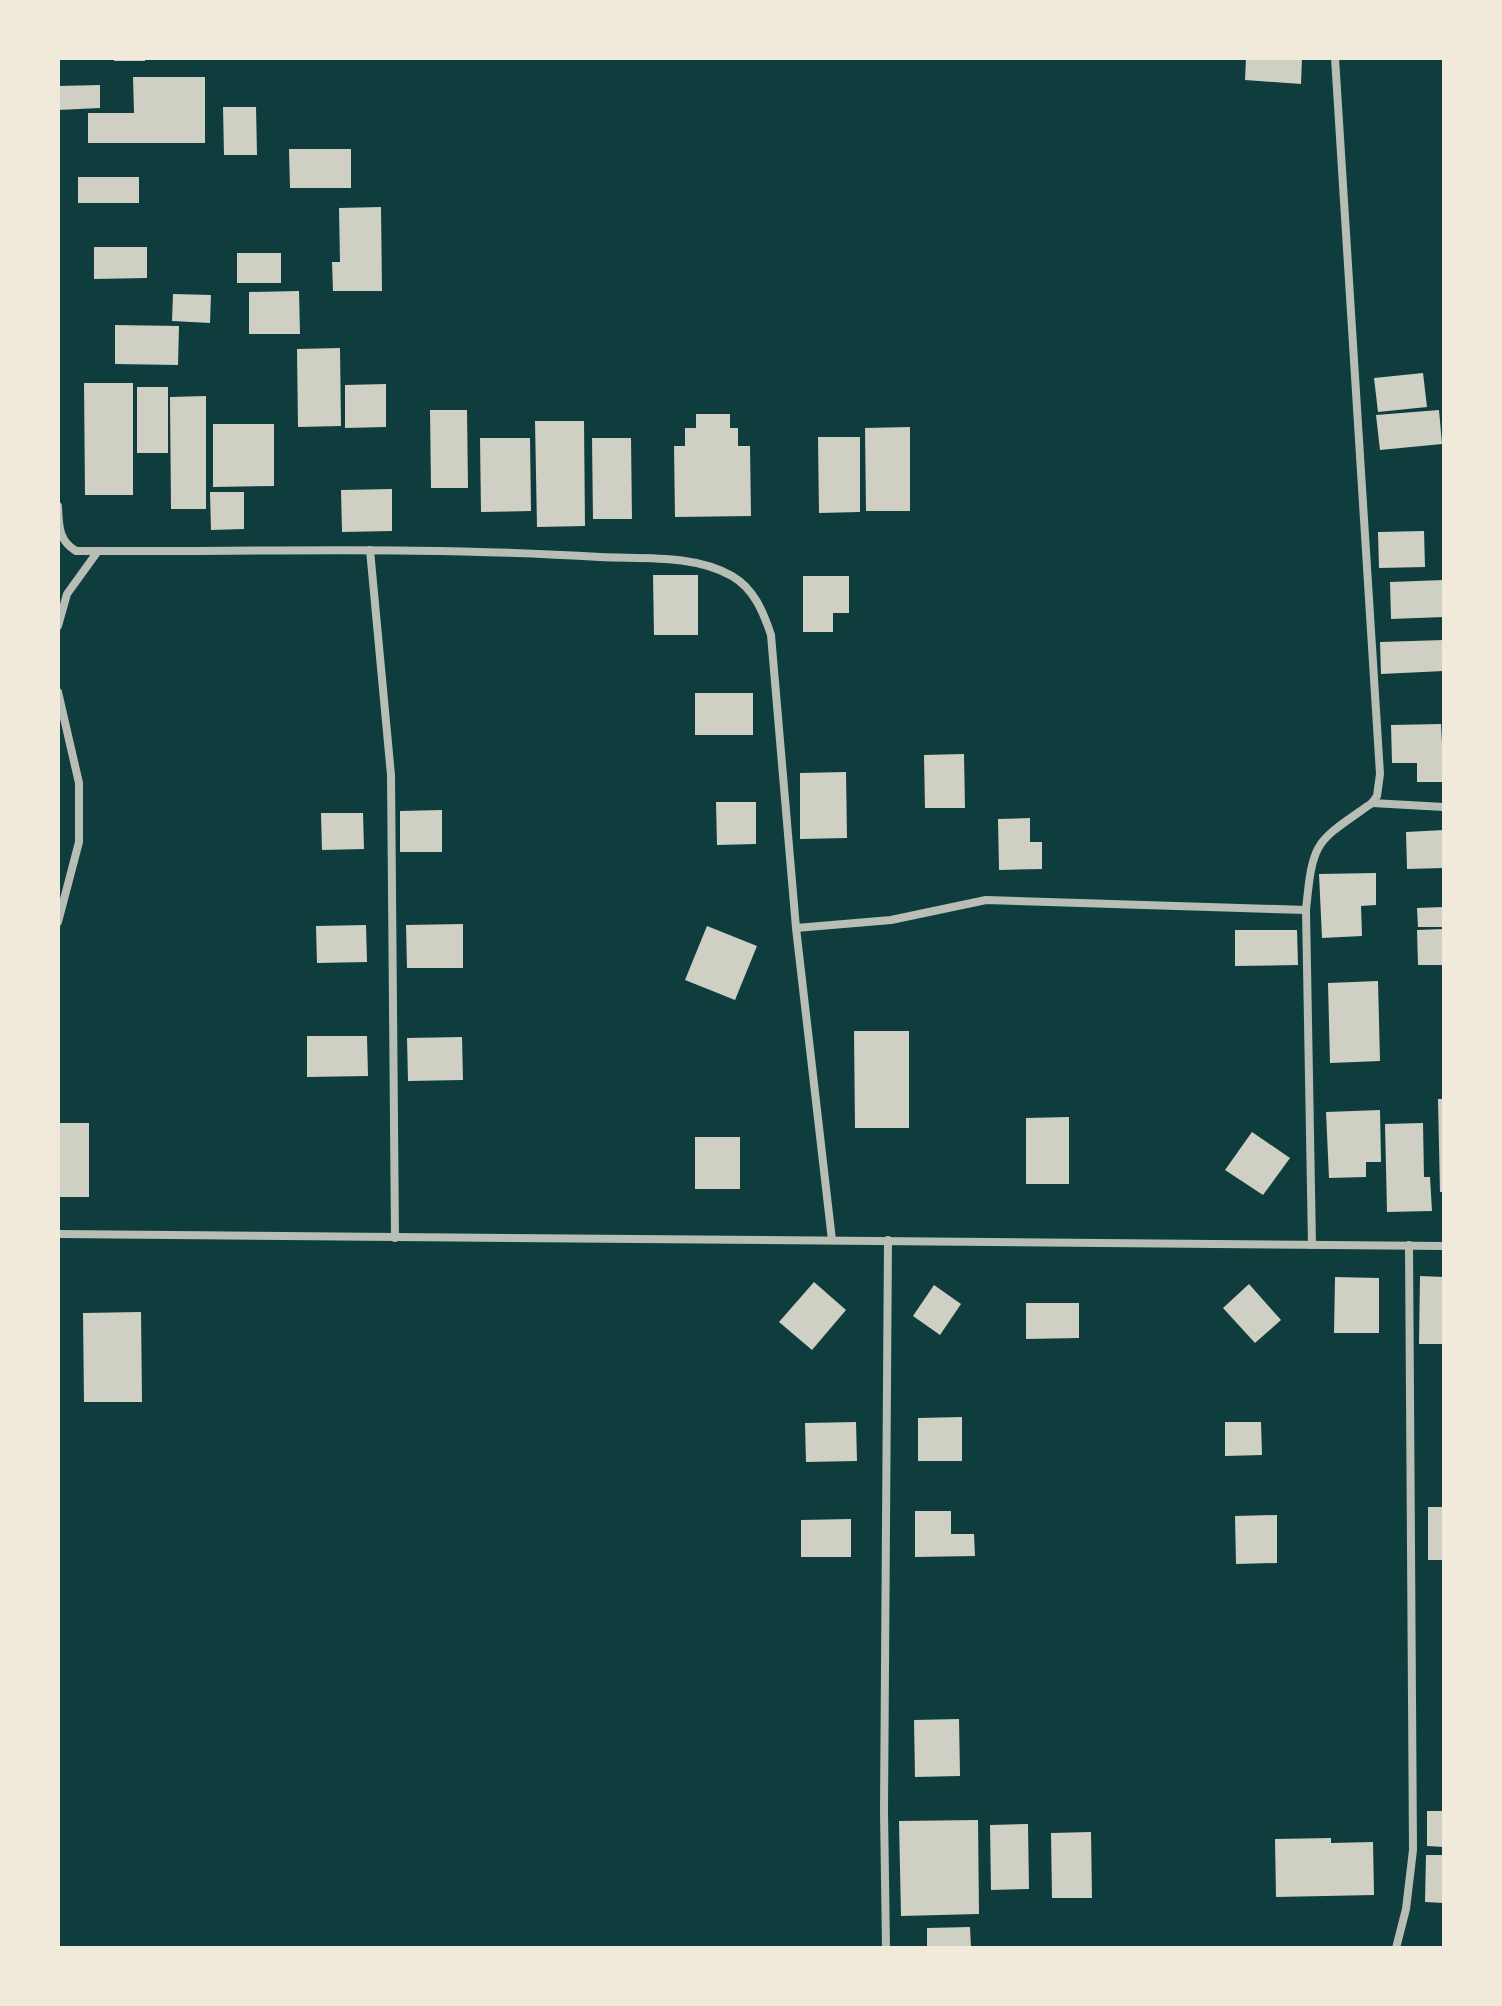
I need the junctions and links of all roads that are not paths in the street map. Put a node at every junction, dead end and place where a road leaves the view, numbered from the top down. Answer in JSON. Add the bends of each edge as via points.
{"nodes":[{"id":1,"x":1335,"y":58,"type":"edge"},
{"id":2,"x":58,"y":506,"type":"edge"},
{"id":3,"x":370,"y":550,"type":"junction"},
{"id":4,"x":98,"y":551,"type":"junction"},
{"id":5,"x":67,"y":594,"type":"junction"},
{"id":6,"x":58,"y":602,"type":"edge"},
{"id":7,"x":58,"y":626,"type":"edge"},
{"id":8,"x":58,"y":692,"type":"edge"},
{"id":9,"x":1372,"y":803,"type":"junction"},
{"id":10,"x":1444,"y":807,"type":"edge"},
{"id":11,"x":1306,"y":910,"type":"junction"},
{"id":12,"x":58,"y":922,"type":"edge"},
{"id":13,"x":796,"y":928,"type":"junction"},
{"id":14,"x":58,"y":1234,"type":"edge"},
{"id":15,"x":395,"y":1238,"type":"junction"},
{"id":16,"x":832,"y":1240,"type":"junction"},
{"id":17,"x":888,"y":1240,"type":"junction"},
{"id":18,"x":1312,"y":1245,"type":"junction"},
{"id":19,"x":1409,"y":1245,"type":"junction"},
{"id":20,"x":1444,"y":1246,"type":"edge"},
{"id":21,"x":886,"y":1948,"type":"edge"},
{"id":22,"x":1396,"y":1948,"type":"edge"}],
"edges":[{"from":1,"to":9,"type":"street","via":[[1380,774]]},
{"from":2,"to":4,"type":"street","via":[[65,544],[76,551]]},
{"from":3,"to":4,"type":"street"},
{"from":3,"to":13,"type":"street","via":[[698,563],[731,576],[753,593],[771,635]]},
{"from":3,"to":15,"type":"street","via":[[391,775]]},
{"from":4,"to":5,"type":"street"},
{"from":5,"to":6,"type":"street"},
{"from":5,"to":7,"type":"street"},
{"from":8,"to":12,"type":"street","via":[[79,783],[79,842]]},
{"from":9,"to":10,"type":"street"},
{"from":9,"to":11,"type":"street","via":[[1330,832],[1314,851]]},
{"from":11,"to":13,"type":"street","via":[[986,900],[891,920]]},
{"from":11,"to":18,"type":"street"},
{"from":13,"to":16,"type":"street"},
{"from":14,"to":15,"type":"street"},
{"from":15,"to":16,"type":"street"},
{"from":16,"to":17,"type":"street"},
{"from":17,"to":18,"type":"street"},
{"from":17,"to":21,"type":"street"},
{"from":18,"to":19,"type":"street"},
{"from":19,"to":20,"type":"street"},
{"from":19,"to":22,"type":"street","via":[[1413,1850]]}]}
